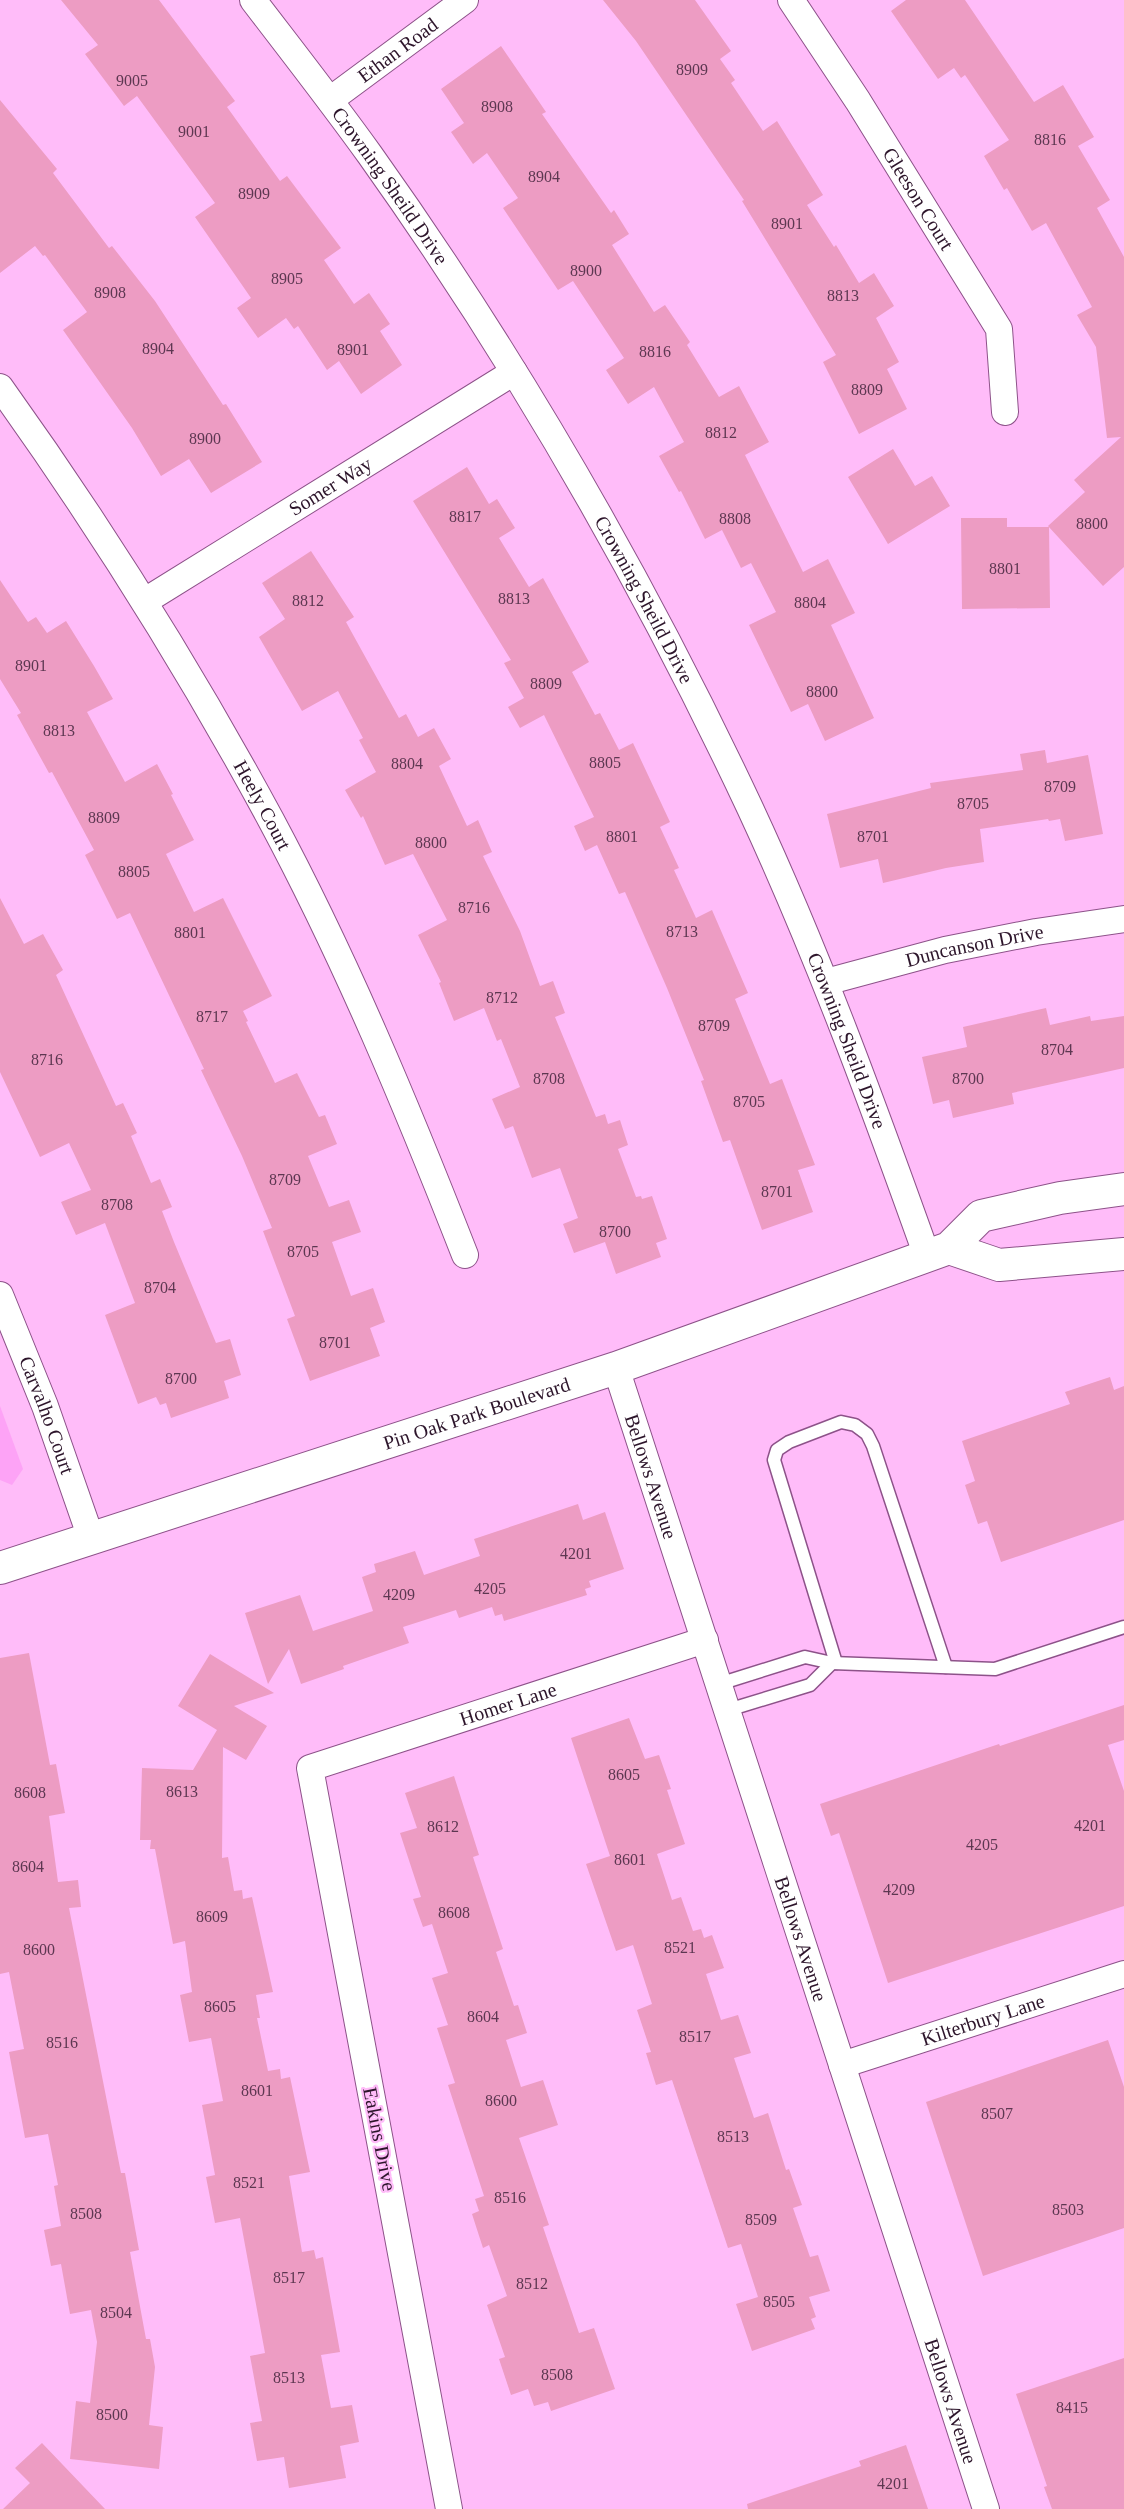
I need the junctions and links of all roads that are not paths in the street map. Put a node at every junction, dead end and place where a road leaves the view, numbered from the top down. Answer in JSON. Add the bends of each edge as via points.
{"nodes":[{"id":1,"x":253,"y":0,"type":"edge"},
{"id":2,"x":465,"y":0,"type":"edge"},
{"id":3,"x":791,"y":0,"type":"edge"},
{"id":4,"x":330,"y":100,"type":"junction"},
{"id":5,"x":514,"y":372,"type":"junction"},
{"id":6,"x":0,"y":387,"type":"edge"},
{"id":7,"x":1005,"y":412,"type":"dead end"},
{"id":8,"x":145,"y":601,"type":"junction"},
{"id":9,"x":1124,"y":920,"type":"edge"},
{"id":10,"x":826,"y":982,"type":"junction"},
{"id":11,"x":1124,"y":1189,"type":"edge"},
{"id":12,"x":938,"y":1252,"type":"junction"},
{"id":13,"x":1124,"y":1254,"type":"edge"},
{"id":14,"x":465,"y":1255,"type":"dead end"},
{"id":15,"x":0,"y":1295,"type":"edge"},
{"id":16,"x":616,"y":1368,"type":"junction"},
{"id":17,"x":91,"y":1538,"type":"junction"},
{"id":18,"x":0,"y":1568,"type":"edge"},
{"id":19,"x":1124,"y":1627,"type":"edge"},
{"id":20,"x":705,"y":1640,"type":"junction"},
{"id":21,"x":834,"y":1663,"type":"junction"},
{"id":22,"x":946,"y":1667,"type":"junction"},
{"id":23,"x":719,"y":1684,"type":"junction"},
{"id":24,"x":728,"y":1710,"type":"junction"},
{"id":25,"x":310,"y":1768,"type":"joint"},
{"id":26,"x":1124,"y":1974,"type":"edge"},
{"id":27,"x":842,"y":2065,"type":"junction"},
{"id":28,"x":449,"y":2509,"type":"edge"},
{"id":29,"x":986,"y":2509,"type":"edge"}],
"edges":[{"from":1,"to":4,"type":"street","name":"Crowning Sheild Drive"},
{"from":2,"to":4,"type":"street","name":"Ethan Road"},
{"from":3,"to":7,"type":"street","name":"Gleeson Court","via":[[999,329]]},
{"from":4,"to":5,"type":"street","name":"Crowning Sheild Drive","via":[[452,274]]},
{"from":5,"to":8,"type":"street","name":"Somer Way"},
{"from":5,"to":10,"type":"street","name":"Crowning Sheild Drive","via":[[622,556],[688,682]]},
{"from":6,"to":8,"type":"street","name":"Heely Court"},
{"from":8,"to":14,"type":"street","name":"Heely Court","via":[[255,791],[328,935],[407,1108]]},
{"from":9,"to":10,"type":"street","name":"Duncanson Drive","via":[[945,950]]},
{"from":10,"to":12,"type":"street","name":"Crowning Sheild Drive","via":[[877,1115]]},
{"from":11,"to":12,"type":"street","name":"Pin Oak Park Boulevard","via":[[1060,1198],[981,1216]]},
{"from":12,"to":13,"type":"street","via":[[999,1265]]},
{"from":12,"to":16,"type":"street","name":"Pin Oak Park Boulevard"},
{"from":15,"to":17,"type":"street","name":"Carvalho Court","via":[[45,1406]]},
{"from":16,"to":17,"type":"street","name":"Pin Oak Park Boulevard"},
{"from":16,"to":20,"type":"street","name":"Bellows Avenue"},
{"from":17,"to":18,"type":"street","name":"Pin Oak Park Boulevard"},
{"from":19,"to":22,"type":"lane","via":[[995,1669]]},
{"from":20,"to":23,"type":"street","name":"Bellows Avenue"},
{"from":20,"to":25,"type":"street","name":"Homer Lane"},
{"from":21,"to":22,"type":"lane"},
{"from":21,"to":22,"type":"lane","via":[[774,1460],[777,1450],[789,1442],[841,1422],[855,1425],[867,1434],[873,1446]]},
{"from":21,"to":23,"type":"lane","via":[[805,1657]]},
{"from":21,"to":24,"type":"lane","via":[[810,1685]]},
{"from":23,"to":24,"type":"street","name":"Bellows Avenue"},
{"from":24,"to":27,"type":"street","name":"Bellows Avenue"},
{"from":25,"to":28,"type":"street","name":"Eakins Drive"},
{"from":26,"to":27,"type":"street","name":"Kilterbury Lane"},
{"from":27,"to":29,"type":"street","name":"Bellows Avenue"}]}
